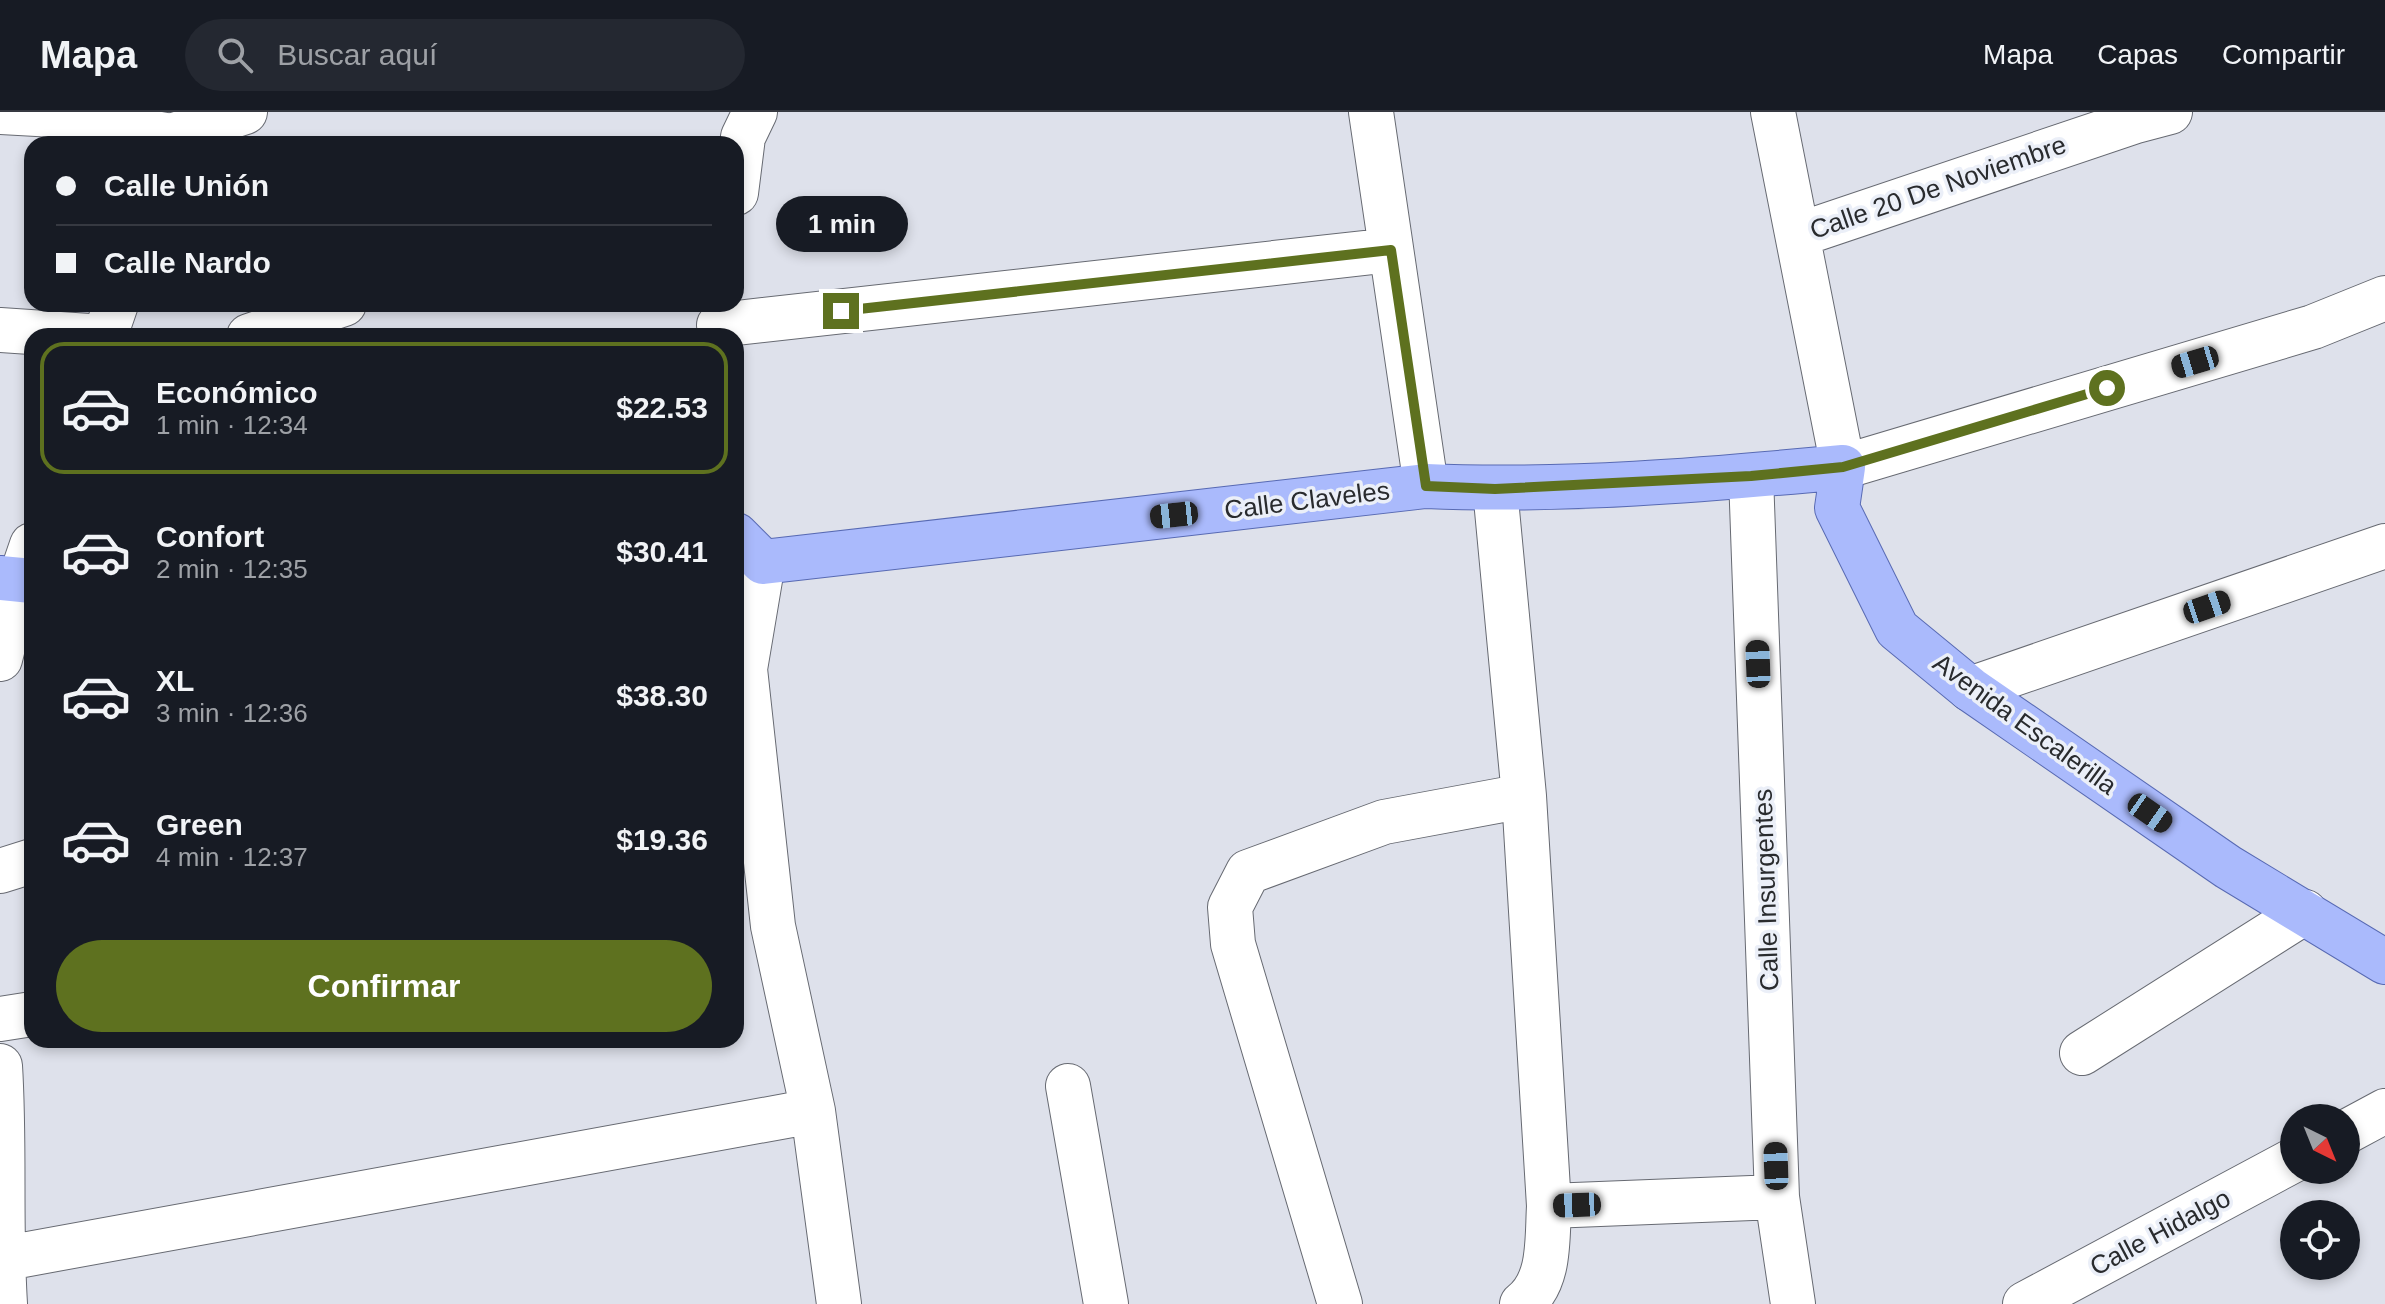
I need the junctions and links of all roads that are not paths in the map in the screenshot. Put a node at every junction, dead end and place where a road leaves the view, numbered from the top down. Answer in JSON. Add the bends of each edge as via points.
{"nodes":[{"id":1,"x":0,"y":112,"type":"edge"},
{"id":2,"x":245,"y":112,"type":"edge"},
{"id":3,"x":755,"y":112,"type":"edge"},
{"id":4,"x":1371,"y":112,"type":"edge"},
{"id":5,"x":1773,"y":112,"type":"edge"},
{"id":6,"x":2144,"y":115,"type":"edge"},
{"id":7,"x":175,"y":131,"type":"edge"},
{"id":8,"x":743,"y":136,"type":"edge"},
{"id":9,"x":1798,"y":235,"type":"junction"},
{"id":10,"x":1391,"y":250,"type":"junction"},
{"id":11,"x":2385,"y":298,"type":"edge"},
{"id":12,"x":320,"y":312,"type":"edge"},
{"id":13,"x":719,"y":322,"type":"edge"},
{"id":14,"x":273,"y":328,"type":"edge"},
{"id":15,"x":0,"y":330,"type":"edge"},
{"id":16,"x":24,"y":332,"type":"edge"},
{"id":17,"x":1843,"y":467,"type":"junction"},
{"id":18,"x":1751,"y":476,"type":"junction"},
{"id":19,"x":1426,"y":486,"type":"junction"},
{"id":20,"x":1495,"y":489,"type":"junction"},
{"id":21,"x":2385,"y":546,"type":"edge"},
{"id":22,"x":750,"y":549,"type":"edge"},
{"id":23,"x":21,"y":571,"type":"edge"},
{"id":24,"x":744,"y":630,"type":"edge"},
{"id":25,"x":0,"y":659,"type":"edge"},
{"id":26,"x":1970,"y":689,"type":"junction"},
{"id":27,"x":744,"y":694,"type":"edge"},
{"id":28,"x":1524,"y":796,"type":"junction"},
{"id":29,"x":24,"y":864,"type":"edge"},
{"id":30,"x":0,"y":871,"type":"edge"},
{"id":31,"x":2305,"y":912,"type":"junction"},
{"id":32,"x":2385,"y":962,"type":"edge"},
{"id":33,"x":24,"y":1015,"type":"edge"},
{"id":34,"x":0,"y":1019,"type":"edge"},
{"id":35,"x":2082,"y":1053,"type":"dead end"},
{"id":36,"x":0,"y":1066,"type":"edge"},
{"id":37,"x":1068,"y":1086,"type":"dead end"},
{"id":38,"x":813,"y":1111,"type":"junction"},
{"id":39,"x":2385,"y":1111,"type":"edge"},
{"id":40,"x":2360,"y":1124,"type":"edge"},
{"id":41,"x":2280,"y":1167,"type":"edge"},
{"id":42,"x":1777,"y":1197,"type":"junction"},
{"id":43,"x":1549,"y":1206,"type":"junction"},
{"id":44,"x":1,"y":1259,"type":"edge"},
{"id":45,"x":5,"y":1304,"type":"edge"},
{"id":46,"x":839,"y":1304,"type":"edge"},
{"id":47,"x":1106,"y":1304,"type":"edge"},
{"id":48,"x":1340,"y":1304,"type":"edge"},
{"id":49,"x":1522,"y":1304,"type":"edge"},
{"id":50,"x":1793,"y":1304,"type":"edge"},
{"id":51,"x":2025,"y":1304,"type":"edge"}],
"edges":[{"from":1,"to":7,"type":"street"},
{"from":2,"to":7,"type":"street"},
{"from":3,"to":8,"type":"street"},
{"from":4,"to":10,"type":"street"},
{"from":5,"to":9,"type":"street"},
{"from":6,"to":9,"type":"street","name":"Calle 20 De Noviembre"},
{"from":9,"to":17,"type":"street"},
{"from":10,"to":13,"type":"street"},
{"from":10,"to":19,"type":"street"},
{"from":11,"to":17,"type":"street","via":[[2313,327]]},
{"from":12,"to":14,"type":"street"},
{"from":15,"to":16,"type":"street"},
{"from":17,"to":18,"type":"main road","name":"Calle Claveles"},
{"from":17,"to":26,"type":"main road","name":"Avenida Escalerilla","via":[[1837,508],[1897,629]]},
{"from":18,"to":20,"type":"main road","name":"Calle Claveles"},
{"from":18,"to":42,"type":"street","name":"Calle Insurgentes"},
{"from":19,"to":20,"type":"main road","name":"Calle Claveles"},
{"from":19,"to":22,"type":"main road","name":"Calle Claveles"},
{"from":20,"to":28,"type":"street"},
{"from":21,"to":26,"type":"street"},
{"from":22,"to":24,"type":"street"},
{"from":23,"to":25,"type":"street"},
{"from":26,"to":31,"type":"main road","name":"Avenida Escalerilla","via":[[2228,867]]},
{"from":27,"to":38,"type":"street","via":[[773,926]]},
{"from":28,"to":43,"type":"street"},
{"from":28,"to":48,"type":"street","via":[[1384,822],[1248,872],[1230,907],[1233,944]]},
{"from":29,"to":30,"type":"street"},
{"from":31,"to":32,"type":"main road","name":"Avenida Escalerilla"},
{"from":31,"to":35,"type":"street"},
{"from":33,"to":34,"type":"street"},
{"from":36,"to":44,"type":"street"},
{"from":37,"to":47,"type":"street"},
{"from":38,"to":44,"type":"street"},
{"from":38,"to":46,"type":"street"},
{"from":39,"to":40,"type":"street"},
{"from":41,"to":51,"type":"street","name":"Calle Hidalgo"},
{"from":42,"to":43,"type":"street"},
{"from":42,"to":50,"type":"street","name":"Calle Insurgentes"},
{"from":43,"to":49,"type":"street","via":[[1547,1261],[1531,1297]]},
{"from":44,"to":45,"type":"street"}]}
